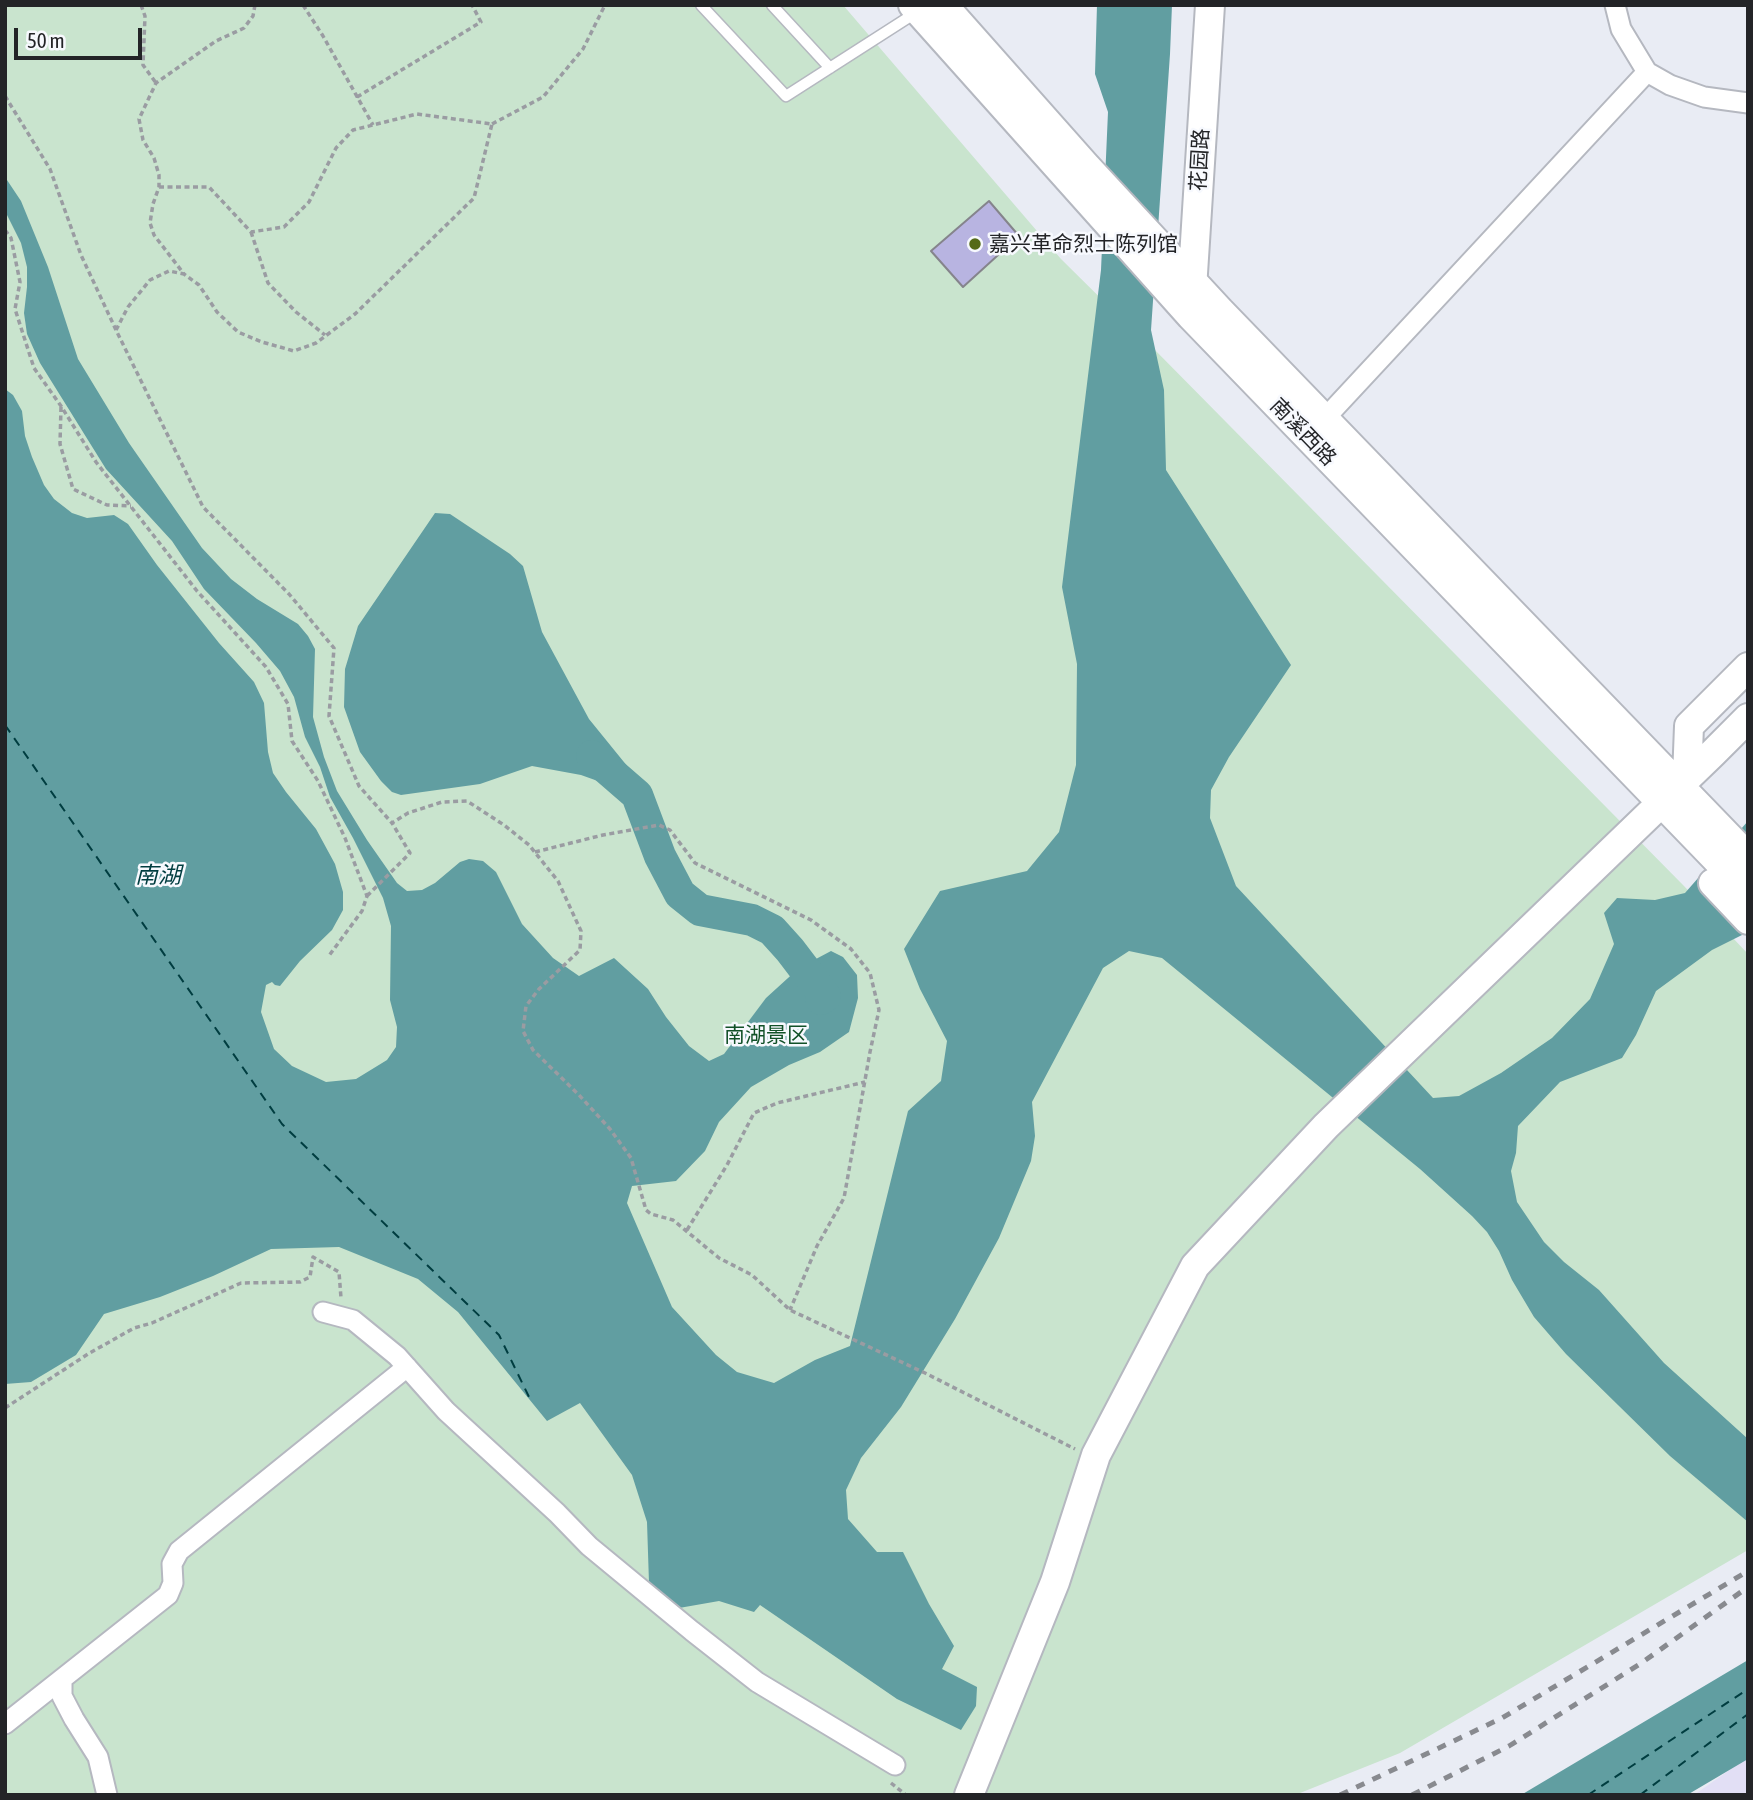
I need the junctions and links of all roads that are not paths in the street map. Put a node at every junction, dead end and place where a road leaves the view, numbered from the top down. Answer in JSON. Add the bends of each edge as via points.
{"nodes":[{"id":1,"x":701,"y":5,"type":"edge"},
{"id":2,"x":772,"y":5,"type":"edge"},
{"id":3,"x":1210,"y":5,"type":"edge"},
{"id":4,"x":1615,"y":5,"type":"edge"},
{"id":5,"x":925,"y":7,"type":"edge"},
{"id":6,"x":830,"y":68,"type":"junction"},
{"id":7,"x":1647,"y":72,"type":"junction"},
{"id":8,"x":1748,"y":103,"type":"edge"},
{"id":9,"x":1185,"y":290,"type":"junction"},
{"id":10,"x":1316,"y":428,"type":"junction"},
{"id":11,"x":1748,"y":667,"type":"edge"},
{"id":12,"x":1748,"y":718,"type":"edge"},
{"id":13,"x":1669,"y":795,"type":"junction"},
{"id":14,"x":1719,"y":839,"type":"edge"},
{"id":15,"x":1748,"y":856,"type":"edge"},
{"id":16,"x":1748,"y":892,"type":"edge"},
{"id":17,"x":1748,"y":920,"type":"edge"},
{"id":18,"x":323,"y":1311,"type":"dead end"},
{"id":19,"x":407,"y":1367,"type":"junction"},
{"id":20,"x":62,"y":1680,"type":"junction"},
{"id":21,"x":5,"y":1724,"type":"edge"},
{"id":22,"x":895,"y":1765,"type":"dead end"},
{"id":23,"x":107,"y":1795,"type":"edge"},
{"id":24,"x":969,"y":1795,"type":"edge"}],
"edges":[{"from":1,"to":6,"type":"lane","via":[[786,96]]},
{"from":2,"to":6,"type":"lane"},
{"from":3,"to":9,"type":"main road","name":"花园路"},
{"from":4,"to":7,"type":"street","via":[[1621,29]]},
{"from":5,"to":6,"type":"lane"},
{"from":5,"to":9,"type":"main road","name":"南溪西路","via":[[1085,165]]},
{"from":5,"to":9,"type":"main road","name":"南溪西路","via":[[1083,197]]},
{"from":7,"to":8,"type":"street","via":[[1704,97]]},
{"from":7,"to":10,"type":"street"},
{"from":9,"to":10,"type":"main road","name":"南溪西路","via":[[1220,311]]},
{"from":10,"to":13,"type":"main road","name":"南溪西路"},
{"from":11,"to":13,"type":"main road","via":[[1689,726]]},
{"from":12,"to":13,"type":"main road"},
{"from":13,"to":14,"type":"main road","name":"南溪西路"},
{"from":13,"to":14,"type":"main road"},
{"from":13,"to":24,"type":"main road","via":[[1325,1126],[1195,1266],[1095,1460],[1055,1582]]},
{"from":14,"to":15,"type":"main road"},
{"from":14,"to":16,"type":"main road"},
{"from":14,"to":17,"type":"main road"},
{"from":18,"to":19,"type":"street","via":[[353,1320]]},
{"from":19,"to":20,"type":"street","via":[[179,1551],[172,1564],[168,1595]]},
{"from":19,"to":22,"type":"street","via":[[446,1411],[589,1546],[692,1631],[757,1682]]},
{"from":20,"to":21,"type":"street"},
{"from":20,"to":23,"type":"street","via":[[62,1696],[98,1757]]}]}
